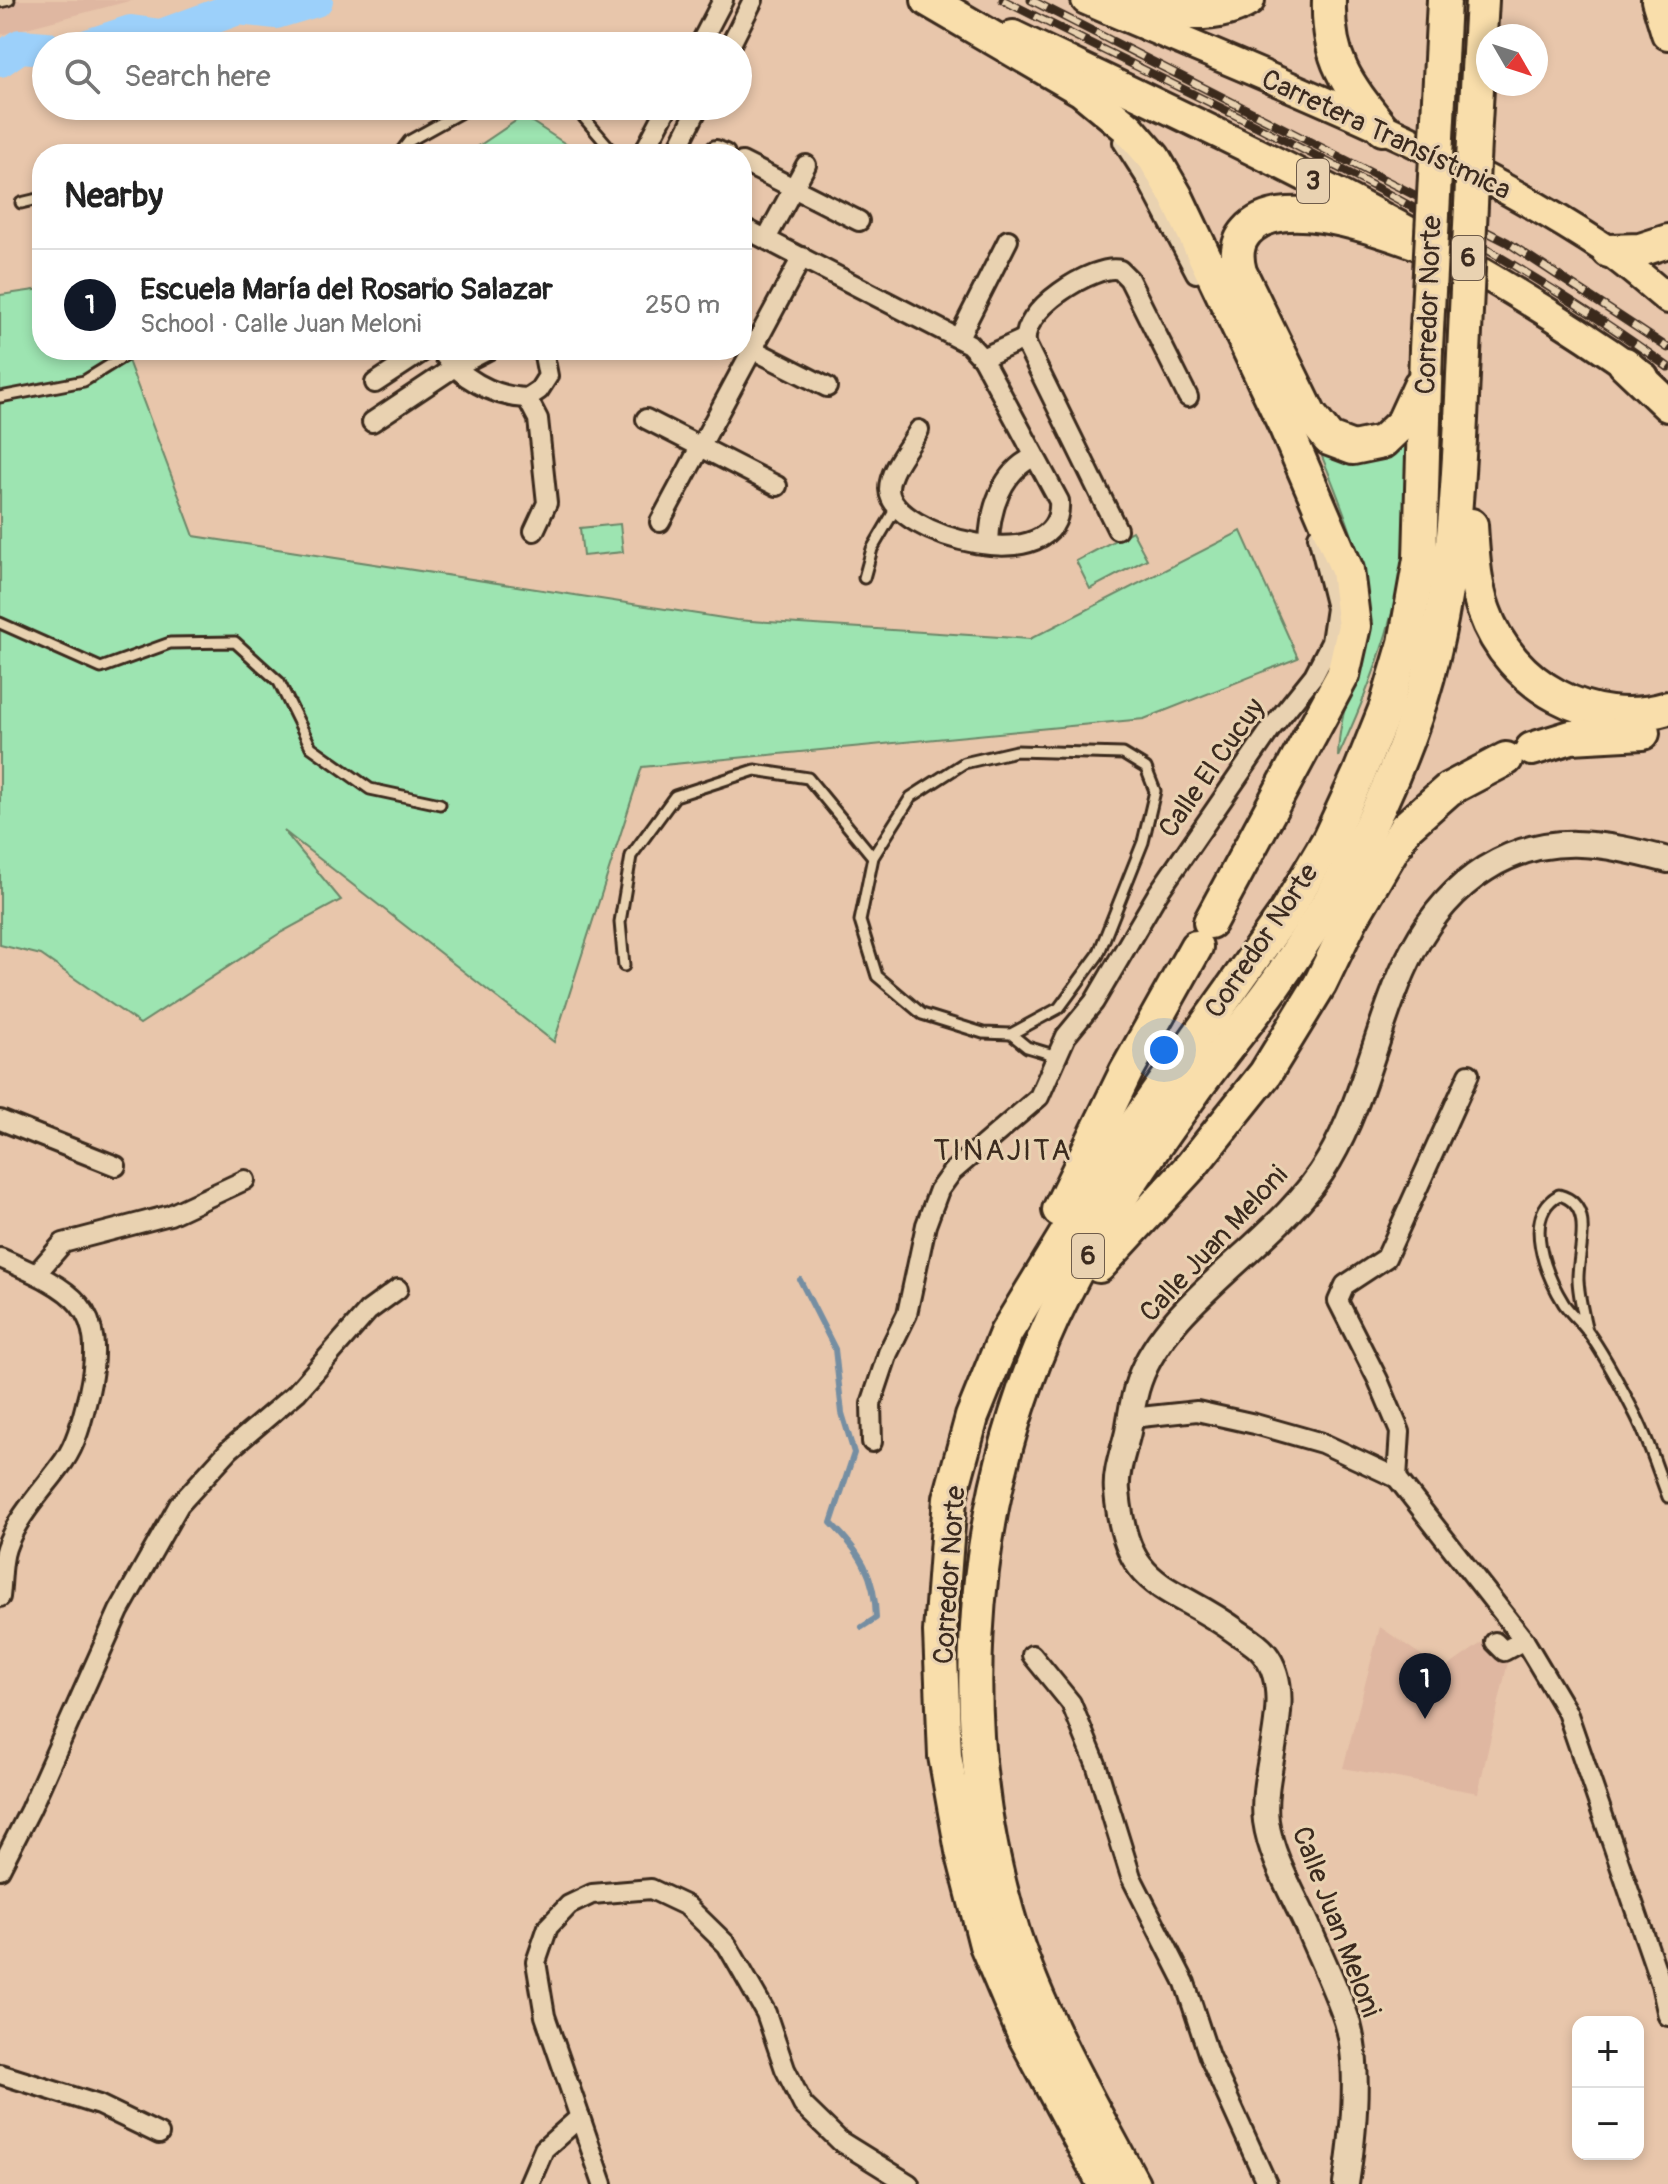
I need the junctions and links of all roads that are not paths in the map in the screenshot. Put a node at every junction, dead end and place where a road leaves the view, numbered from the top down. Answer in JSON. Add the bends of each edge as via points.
{"nodes":[{"id":1,"x":9,"y":0,"type":"edge"},
{"id":2,"x":723,"y":0,"type":"edge"},
{"id":3,"x":753,"y":0,"type":"edge"},
{"id":4,"x":928,"y":0,"type":"edge"},
{"id":5,"x":940,"y":0,"type":"edge"},
{"id":6,"x":1086,"y":0,"type":"edge"},
{"id":7,"x":1110,"y":0,"type":"edge"},
{"id":8,"x":1248,"y":0,"type":"edge"},
{"id":9,"x":1329,"y":0,"type":"edge"},
{"id":10,"x":1444,"y":0,"type":"edge"},
{"id":11,"x":1482,"y":0,"type":"edge"},
{"id":12,"x":1499,"y":0,"type":"edge"},
{"id":13,"x":1658,"y":0,"type":"edge"},
{"id":14,"x":0,"y":2,"type":"edge"},
{"id":15,"x":1481,"y":24,"type":"edge"},
{"id":16,"x":1486,"y":24,"type":"edge"},
{"id":17,"x":706,"y":32,"type":"edge"},
{"id":18,"x":737,"y":32,"type":"edge"},
{"id":19,"x":1668,"y":33,"type":"edge"},
{"id":20,"x":1477,"y":96,"type":"edge"},
{"id":21,"x":1096,"y":100,"type":"junction"},
{"id":22,"x":447,"y":120,"type":"edge"},
{"id":23,"x":586,"y":120,"type":"edge"},
{"id":24,"x":661,"y":120,"type":"edge"},
{"id":25,"x":692,"y":120,"type":"edge"},
{"id":26,"x":1383,"y":129,"type":"junction"},
{"id":27,"x":407,"y":144,"type":"edge"},
{"id":28,"x":606,"y":144,"type":"edge"},
{"id":29,"x":648,"y":144,"type":"edge"},
{"id":30,"x":680,"y":144,"type":"edge"},
{"id":31,"x":806,"y":165,"type":"dead end"},
{"id":32,"x":752,"y":167,"type":"edge"},
{"id":33,"x":794,"y":188,"type":"junction"},
{"id":34,"x":32,"y":200,"type":"edge"},
{"id":35,"x":21,"y":203,"type":"dead end"},
{"id":36,"x":859,"y":221,"type":"dead end"},
{"id":37,"x":752,"y":232,"type":"edge"},
{"id":38,"x":766,"y":239,"type":"junction"},
{"id":39,"x":1008,"y":240,"type":"dead end"},
{"id":40,"x":1668,"y":241,"type":"edge"},
{"id":41,"x":1436,"y":249,"type":"junction"},
{"id":42,"x":1609,"y":251,"type":"junction"},
{"id":43,"x":802,"y":257,"type":"junction"},
{"id":44,"x":1668,"y":299,"type":"edge"},
{"id":45,"x":959,"y":337,"type":"junction"},
{"id":46,"x":752,"y":339,"type":"edge"},
{"id":47,"x":1024,"y":339,"type":"junction"},
{"id":48,"x":752,"y":350,"type":"edge"},
{"id":49,"x":982,"y":358,"type":"junction"},
{"id":50,"x":118,"y":360,"type":"edge"},
{"id":51,"x":410,"y":360,"type":"edge"},
{"id":52,"x":447,"y":360,"type":"edge"},
{"id":53,"x":469,"y":360,"type":"edge"},
{"id":54,"x":545,"y":360,"type":"edge"},
{"id":55,"x":741,"y":360,"type":"edge"},
{"id":56,"x":1426,"y":362,"type":"junction"},
{"id":57,"x":1625,"y":364,"type":"junction"},
{"id":58,"x":453,"y":368,"type":"junction"},
{"id":59,"x":375,"y":383,"type":"dead end"},
{"id":60,"x":827,"y":387,"type":"dead end"},
{"id":61,"x":1462,"y":387,"type":"junction"},
{"id":62,"x":1668,"y":394,"type":"edge"},
{"id":63,"x":0,"y":397,"type":"edge"},
{"id":64,"x":1188,"y":397,"type":"dead end"},
{"id":65,"x":527,"y":398,"type":"junction"},
{"id":66,"x":1668,"y":405,"type":"edge"},
{"id":67,"x":646,"y":419,"type":"dead end"},
{"id":68,"x":372,"y":422,"type":"dead end"},
{"id":69,"x":919,"y":430,"type":"dead end"},
{"id":70,"x":700,"y":447,"type":"junction"},
{"id":71,"x":1034,"y":457,"type":"junction"},
{"id":72,"x":777,"y":486,"type":"dead end"},
{"id":73,"x":896,"y":508,"type":"junction"},
{"id":74,"x":660,"y":522,"type":"dead end"},
{"id":75,"x":1117,"y":529,"type":"dead end"},
{"id":76,"x":534,"y":531,"type":"dead end"},
{"id":77,"x":989,"y":543,"type":"junction"},
{"id":78,"x":864,"y":578,"type":"dead end"},
{"id":79,"x":0,"y":623,"type":"edge"},
{"id":80,"x":1668,"y":708,"type":"edge"},
{"id":81,"x":1668,"y":730,"type":"edge"},
{"id":82,"x":440,"y":804,"type":"dead end"},
{"id":83,"x":873,"y":857,"type":"junction"},
{"id":84,"x":1668,"y":860,"type":"edge"},
{"id":85,"x":624,"y":966,"type":"dead end"},
{"id":86,"x":1011,"y":1034,"type":"junction"},
{"id":87,"x":1057,"y":1056,"type":"junction"},
{"id":88,"x":1469,"y":1074,"type":"dead end"},
{"id":89,"x":0,"y":1120,"type":"edge"},
{"id":90,"x":116,"y":1166,"type":"dead end"},
{"id":91,"x":245,"y":1180,"type":"dead end"},
{"id":92,"x":0,"y":1258,"type":"edge"},
{"id":93,"x":36,"y":1274,"type":"junction"},
{"id":94,"x":398,"y":1289,"type":"dead end"},
{"id":95,"x":1587,"y":1331,"type":"junction"},
{"id":96,"x":1006,"y":1333,"type":"junction"},
{"id":97,"x":1045,"y":1335,"type":"junction"},
{"id":98,"x":1131,"y":1418,"type":"junction"},
{"id":99,"x":872,"y":1442,"type":"dead end"},
{"id":100,"x":1397,"y":1478,"type":"junction"},
{"id":101,"x":1668,"y":1497,"type":"edge"},
{"id":102,"x":3,"y":1546,"type":"edge"},
{"id":103,"x":0,"y":1597,"type":"edge"},
{"id":104,"x":1524,"y":1640,"type":"junction"},
{"id":105,"x":1495,"y":1642,"type":"dead end"},
{"id":106,"x":1032,"y":1655,"type":"dead end"},
{"id":107,"x":0,"y":1869,"type":"edge"},
{"id":108,"x":1668,"y":2016,"type":"edge"},
{"id":109,"x":0,"y":2074,"type":"edge"},
{"id":110,"x":580,"y":2117,"type":"junction"},
{"id":111,"x":159,"y":2134,"type":"dead end"},
{"id":112,"x":529,"y":2184,"type":"edge"},
{"id":113,"x":603,"y":2184,"type":"edge"},
{"id":114,"x":909,"y":2184,"type":"edge"},
{"id":115,"x":1104,"y":2184,"type":"edge"},
{"id":116,"x":1133,"y":2184,"type":"edge"},
{"id":117,"x":1267,"y":2184,"type":"edge"},
{"id":118,"x":1346,"y":2184,"type":"edge"}],
"edges":[{"from":1,"to":14,"type":"lane"},
{"from":2,"to":17,"type":"street"},
{"from":3,"to":18,"type":"street"},
{"from":4,"to":21,"type":"highway"},
{"from":5,"to":41,"type":"main road","number":"3","via":[[1266,156]]},
{"from":6,"to":26,"type":"main road","name":"Carretera Transístmica"},
{"from":7,"to":8,"type":"highway","via":[[1204,13]]},
{"from":9,"to":26,"type":"highway","via":[[1329,33],[1339,69]]},
{"from":10,"to":56,"type":"highway","name":"Corredor Norte","number":"6","bridge":true},
{"from":11,"to":15,"type":"highway","name":"Corredor Norte","number":"6"},
{"from":12,"to":16,"type":"highway"},
{"from":13,"to":19,"type":"highway"},
{"from":20,"to":61,"type":"highway","name":"Corredor Norte","number":"6","bridge":true},
{"from":21,"to":87,"type":"street","name":"Calle El Cucuy","via":[[1146,178],[1234,348],[1310,510],[1336,608],[1331,642],[1314,675],[1158,893]]},
{"from":21,"to":96,"type":"highway","via":[[1142,142],[1176,196],[1330,523],[1352,590],[1354,626],[1343,675],[1126,1072],[1062,1201]]},
{"from":22,"to":27,"type":"lane"},
{"from":23,"to":28,"type":"lane"},
{"from":24,"to":29,"type":"street"},
{"from":25,"to":30,"type":"street"},
{"from":26,"to":42,"type":"main road","name":"Carretera Transístmica","via":[[1499,187]]},
{"from":31,"to":33,"type":"street"},
{"from":32,"to":33,"type":"street"},
{"from":33,"to":36,"type":"street"},
{"from":33,"to":38,"type":"street"},
{"from":34,"to":35,"type":"lane"},
{"from":37,"to":38,"type":"street"},
{"from":38,"to":43,"type":"street"},
{"from":39,"to":45,"type":"street"},
{"from":40,"to":42,"type":"highway","via":[[1640,250]]},
{"from":41,"to":56,"type":"highway","via":[[1292,212],[1252,226],[1241,240],[1237,258],[1310,415],[1329,439],[1365,448],[1391,436],[1403,422]]},
{"from":41,"to":57,"type":"main road","number":"3"},
{"from":42,"to":44,"type":"main road","name":"Carretera Transístmica"},
{"from":43,"to":45,"type":"street"},
{"from":43,"to":46,"type":"street"},
{"from":45,"to":49,"type":"street"},
{"from":47,"to":49,"type":"street"},
{"from":47,"to":64,"type":"street","via":[[1031,319],[1051,298],[1115,268],[1129,279]]},
{"from":47,"to":75,"type":"street"},
{"from":48,"to":60,"type":"street"},
{"from":49,"to":71,"type":"street"},
{"from":50,"to":63,"type":"lane","via":[[84,381]]},
{"from":51,"to":59,"type":"street"},
{"from":52,"to":58,"type":"street"},
{"from":53,"to":58,"type":"street"},
{"from":54,"to":65,"type":"street","via":[[548,376]]},
{"from":55,"to":70,"type":"street"},
{"from":56,"to":96,"type":"highway","name":"Corredor Norte","number":"6","via":[[1420,559],[1405,643],[1359,774],[1329,839],[1284,915],[1119,1147]]},
{"from":57,"to":62,"type":"main road","number":"3"},
{"from":57,"to":66,"type":"highway"},
{"from":58,"to":65,"type":"street","via":[[496,392]]},
{"from":58,"to":68,"type":"street"},
{"from":61,"to":80,"type":"highway","via":[[1475,577],[1500,643],[1530,678],[1570,703],[1618,713]]},
{"from":61,"to":97,"type":"highway","name":"Corredor Norte","number":"6","via":[[1447,593],[1416,717],[1387,786],[1358,850],[1309,933],[1144,1165]]},
{"from":65,"to":76,"type":"street","via":[[538,419],[547,503]]},
{"from":67,"to":70,"type":"street"},
{"from":69,"to":73,"type":"street","via":[[890,480]]},
{"from":70,"to":72,"type":"street"},
{"from":70,"to":74,"type":"street"},
{"from":71,"to":77,"type":"street","via":[[1016,468],[999,493]]},
{"from":71,"to":77,"type":"street","via":[[1059,501],[1057,525],[1048,536],[1022,546]]},
{"from":73,"to":77,"type":"street","via":[[931,530]]},
{"from":73,"to":78,"type":"lane","via":[[872,549]]},
{"from":79,"to":82,"type":"lane","via":[[101,668],[170,643],[235,642],[279,682],[311,747],[370,789]]},
{"from":81,"to":97,"type":"highway","via":[[1571,737],[1519,754],[1449,789],[1405,828],[1265,1074]]},
{"from":83,"to":85,"type":"lane","via":[[808,778],[755,770],[675,796],[631,856],[620,922]]},
{"from":83,"to":86,"type":"lane","via":[[860,921],[877,976],[922,1014],[983,1033]]},
{"from":83,"to":86,"type":"lane","via":[[911,797],[964,763],[1016,751],[1123,754],[1146,768],[1155,791],[1143,842],[1098,955],[1059,1008]]},
{"from":84,"to":98,"type":"main road","name":"Calle Juan Meloni","via":[[1612,845],[1570,841],[1523,850],[1486,868],[1447,899],[1416,940],[1329,1160],[1299,1203],[1187,1309],[1159,1344],[1139,1380]]},
{"from":86,"to":87,"type":"lane","via":[[1027,1047]]},
{"from":87,"to":99,"type":"street","name":"Calle El Cucuy","via":[[1039,1097],[952,1172],[939,1190],[907,1314],[871,1404]]},
{"from":88,"to":100,"type":"street","via":[[1386,1258],[1345,1285],[1338,1301],[1400,1432]]},
{"from":89,"to":90,"type":"street"},
{"from":91,"to":93,"type":"street","via":[[170,1215],[63,1243]]},
{"from":92,"to":93,"type":"street"},
{"from":93,"to":102,"type":"street","via":[[83,1308],[96,1341],[96,1363],[84,1417],[67,1458]]},
{"from":94,"to":107,"type":"street","via":[[368,1311],[297,1392],[230,1449],[179,1505],[119,1611]]},
{"from":95,"to":95,"type":"lane","via":[[1551,1280],[1538,1229],[1546,1202],[1559,1195],[1577,1205],[1582,1215],[1578,1275]]},
{"from":95,"to":101,"type":"lane","via":[[1637,1416]]},
{"from":96,"to":115,"type":"highway","name":"Corredor Norte","number":"6","via":[[972,1417],[950,1498],[940,1632],[945,1756],[986,1945],[1025,2037]]},
{"from":97,"to":116,"type":"highway","name":"Corredor Norte","number":"6","via":[[1012,1422],[991,1508],[975,1632],[977,1751],[989,1844],[1015,1938],[1052,2029]]},
{"from":98,"to":100,"type":"street","via":[[1197,1411],[1255,1424],[1322,1443]]},
{"from":98,"to":118,"type":"main road","name":"Calle Juan Meloni","via":[[1116,1486],[1123,1530],[1139,1568],[1170,1595],[1264,1651],[1281,1696],[1264,1798],[1266,1824],[1348,2024],[1354,2082]]},
{"from":100,"to":104,"type":"street"},
{"from":102,"to":103,"type":"street"},
{"from":104,"to":105,"type":"street","via":[[1504,1651]]},
{"from":104,"to":108,"type":"street","via":[[1567,1712]]},
{"from":106,"to":117,"type":"street","via":[[1071,1703],[1131,1877],[1185,1983],[1209,2056]]},
{"from":109,"to":111,"type":"street","via":[[99,2105]]},
{"from":110,"to":112,"type":"street","via":[[544,2149]]},
{"from":110,"to":113,"type":"street"},
{"from":110,"to":114,"type":"street","via":[[545,2016],[536,1962],[548,1927],[569,1905],[592,1894],[651,1889],[687,1906],[727,1945],[766,2013],[803,2105],[840,2141]]}]}
